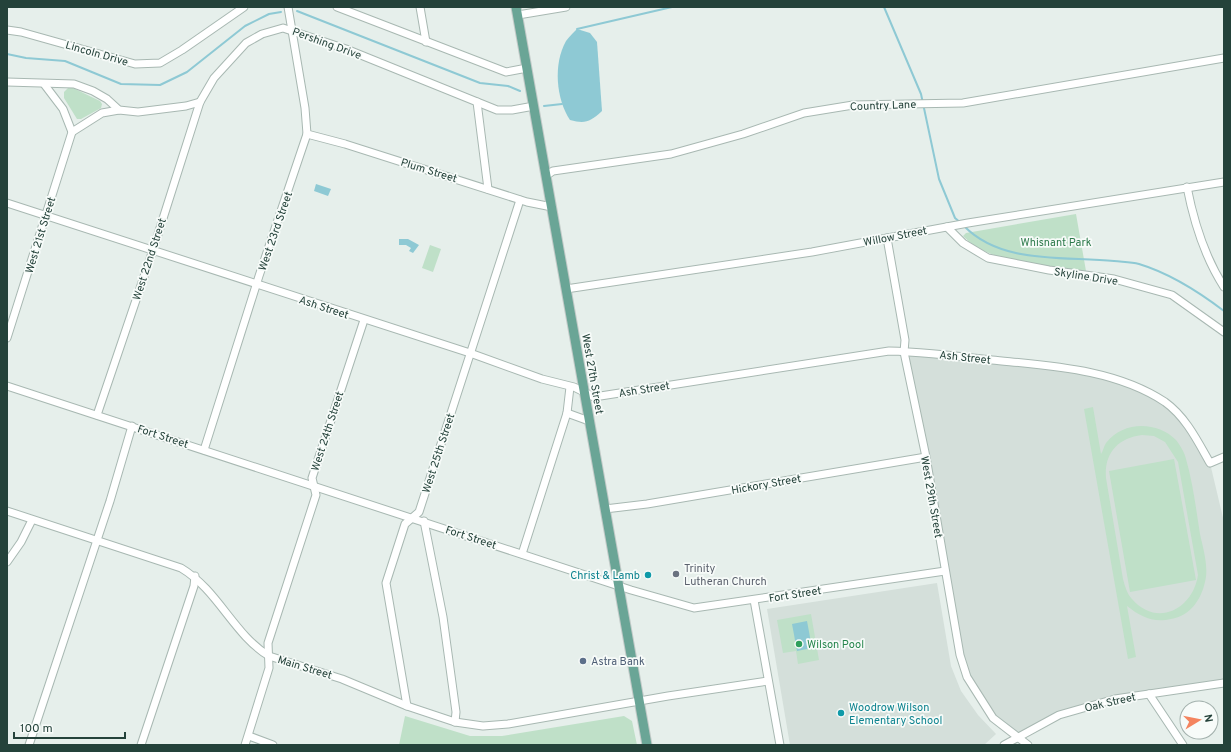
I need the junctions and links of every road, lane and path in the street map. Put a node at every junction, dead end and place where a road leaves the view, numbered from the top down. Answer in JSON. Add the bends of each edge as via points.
{"nodes":[{"id":1,"x":244,"y":7,"type":"edge"},
{"id":2,"x":288,"y":7,"type":"edge"},
{"id":3,"x":337,"y":7,"type":"edge"},
{"id":4,"x":420,"y":7,"type":"edge"},
{"id":5,"x":566,"y":7,"type":"edge"},
{"id":6,"x":517,"y":11,"type":"edge"},
{"id":7,"x":7,"y":30,"type":"edge"},
{"id":8,"x":293,"y":31,"type":"junction"},
{"id":9,"x":426,"y":42,"type":"junction"},
{"id":10,"x":1224,"y":58,"type":"edge"},
{"id":11,"x":527,"y":68,"type":"junction"},
{"id":12,"x":7,"y":82,"type":"edge"},
{"id":13,"x":44,"y":84,"type":"junction"},
{"id":14,"x":200,"y":102,"type":"junction"},
{"id":15,"x":477,"y":102,"type":"junction"},
{"id":16,"x":534,"y":106,"type":"junction"},
{"id":17,"x":119,"y":110,"type":"junction"},
{"id":18,"x":72,"y":132,"type":"junction"},
{"id":19,"x":306,"y":134,"type":"junction"},
{"id":20,"x":546,"y":175,"type":"junction"},
{"id":21,"x":1224,"y":182,"type":"edge"},
{"id":22,"x":1188,"y":187,"type":"junction"},
{"id":23,"x":488,"y":189,"type":"junction"},
{"id":24,"x":520,"y":200,"type":"junction"},
{"id":25,"x":7,"y":203,"type":"edge"},
{"id":26,"x":552,"y":207,"type":"junction"},
{"id":27,"x":46,"y":216,"type":"junction"},
{"id":28,"x":949,"y":226,"type":"junction"},
{"id":29,"x":887,"y":238,"type":"junction"},
{"id":30,"x":153,"y":250,"type":"junction"},
{"id":31,"x":256,"y":285,"type":"junction"},
{"id":32,"x":1224,"y":287,"type":"edge"},
{"id":33,"x":566,"y":289,"type":"junction"},
{"id":34,"x":364,"y":320,"type":"junction"},
{"id":35,"x":1224,"y":332,"type":"edge"},
{"id":36,"x":7,"y":338,"type":"edge"},
{"id":37,"x":904,"y":352,"type":"junction"},
{"id":38,"x":470,"y":354,"type":"junction"},
{"id":39,"x":7,"y":386,"type":"edge"},
{"id":40,"x":570,"y":387,"type":"junction"},
{"id":41,"x":584,"y":392,"type":"junction"},
{"id":42,"x":567,"y":413,"type":"junction"},
{"id":43,"x":97,"y":415,"type":"junction"},
{"id":44,"x":589,"y":421,"type":"junction"},
{"id":45,"x":132,"y":426,"type":"junction"},
{"id":46,"x":204,"y":450,"type":"junction"},
{"id":47,"x":926,"y":457,"type":"junction"},
{"id":48,"x":1224,"y":457,"type":"edge"},
{"id":49,"x":312,"y":485,"type":"junction"},
{"id":50,"x":605,"y":509,"type":"junction"},
{"id":51,"x":7,"y":511,"type":"edge"},
{"id":52,"x":412,"y":519,"type":"junction"},
{"id":53,"x":32,"y":520,"type":"junction"},
{"id":54,"x":424,"y":521,"type":"junction"},
{"id":55,"x":96,"y":541,"type":"junction"},
{"id":56,"x":522,"y":554,"type":"junction"},
{"id":57,"x":7,"y":562,"type":"edge"},
{"id":58,"x":945,"y":571,"type":"junction"},
{"id":59,"x":194,"y":576,"type":"junction"},
{"id":60,"x":619,"y":585,"type":"junction"},
{"id":61,"x":754,"y":600,"type":"junction"},
{"id":62,"x":269,"y":656,"type":"junction"},
{"id":63,"x":768,"y":681,"type":"junction"},
{"id":64,"x":1224,"y":683,"type":"edge"},
{"id":65,"x":1149,"y":694,"type":"junction"},
{"id":66,"x":640,"y":701,"type":"junction"},
{"id":67,"x":407,"y":706,"type":"junction"},
{"id":68,"x":455,"y":722,"type":"junction"},
{"id":69,"x":249,"y":736,"type":"junction"},
{"id":70,"x":1017,"y":737,"type":"junction"},
{"id":71,"x":29,"y":745,"type":"edge"},
{"id":72,"x":141,"y":745,"type":"edge"},
{"id":73,"x":245,"y":745,"type":"edge"},
{"id":74,"x":273,"y":745,"type":"edge"},
{"id":75,"x":647,"y":745,"type":"edge"},
{"id":76,"x":780,"y":745,"type":"edge"},
{"id":77,"x":1004,"y":745,"type":"edge"},
{"id":78,"x":1028,"y":745,"type":"edge"},
{"id":79,"x":1183,"y":745,"type":"edge"}],
"edges":[{"from":1,"to":7,"type":"street","name":"Lincoln Drive","via":[[182,50],[160,63],[151,64],[135,64]]},
{"from":2,"to":8,"type":"street","name":"West 23rd Street"},
{"from":3,"to":9,"type":"street"},
{"from":4,"to":9,"type":"street"},
{"from":5,"to":6,"type":"street"},
{"from":6,"to":11,"type":"main road","name":"West 27th Street"},
{"from":8,"to":14,"type":"street","name":"Pershing Drive","via":[[283,28],[262,34],[246,43],[214,78]]},
{"from":8,"to":15,"type":"street","name":"Pershing Drive"},
{"from":8,"to":19,"type":"street","name":"West 23rd Street","via":[[305,108]]},
{"from":9,"to":11,"type":"street","via":[[506,72]]},
{"from":10,"to":20,"type":"street","name":"Country Lane","via":[[963,103],[853,105],[804,114],[671,154],[553,171]]},
{"from":11,"to":16,"type":"main road","name":"West 27th Street"},
{"from":12,"to":13,"type":"street"},
{"from":13,"to":17,"type":"street","via":[[74,84],[107,99]]},
{"from":13,"to":18,"type":"street","via":[[63,109]]},
{"from":14,"to":17,"type":"street","via":[[138,112]]},
{"from":14,"to":30,"type":"street","name":"West 22nd Street"},
{"from":15,"to":16,"type":"street","name":"Pershing Drive","via":[[497,110]]},
{"from":15,"to":23,"type":"street"},
{"from":16,"to":20,"type":"main road","name":"West 27th Street"},
{"from":17,"to":18,"type":"street","via":[[102,113]]},
{"from":18,"to":27,"type":"street","name":"West 21st Street"},
{"from":19,"to":23,"type":"street","name":"Plum Street"},
{"from":19,"to":31,"type":"street","name":"West 23rd Street"},
{"from":20,"to":26,"type":"main road","name":"West 27th Street"},
{"from":21,"to":22,"type":"street","name":"Willow Street"},
{"from":22,"to":28,"type":"street","name":"Willow Street"},
{"from":22,"to":32,"type":"street","via":[[1200,239],[1214,272]]},
{"from":23,"to":24,"type":"street","name":"Plum Street"},
{"from":24,"to":26,"type":"street","name":"Plum Street"},
{"from":24,"to":38,"type":"street","name":"West 25th Street"},
{"from":25,"to":27,"type":"street","name":"Ash Street"},
{"from":26,"to":33,"type":"main road","name":"West 27th Street"},
{"from":27,"to":30,"type":"street","name":"Ash Street"},
{"from":27,"to":36,"type":"street","name":"West 21st Street"},
{"from":28,"to":29,"type":"street","name":"Willow Street"},
{"from":28,"to":35,"type":"street","name":"Skyline Drive","via":[[963,243],[988,258],[1114,279],[1172,295]]},
{"from":29,"to":33,"type":"street","name":"Willow Street","via":[[812,252]]},
{"from":29,"to":37,"type":"street","name":"West 29th Street","via":[[905,340]]},
{"from":30,"to":31,"type":"street","name":"Ash Street"},
{"from":30,"to":43,"type":"street","name":"West 22nd Street"},
{"from":31,"to":34,"type":"street","name":"Ash Street"},
{"from":31,"to":46,"type":"street","name":"West 23rd Street"},
{"from":33,"to":41,"type":"main road","name":"West 27th Street"},
{"from":34,"to":38,"type":"street","name":"Ash Street"},
{"from":34,"to":49,"type":"street","name":"West 24th Street","via":[[312,478]]},
{"from":37,"to":41,"type":"street","name":"Ash Street","via":[[889,351],[594,397]]},
{"from":37,"to":47,"type":"street","name":"West 29th Street"},
{"from":37,"to":48,"type":"street","name":"Ash Street","via":[[1039,364],[1111,376],[1166,403],[1190,429],[1210,463]]},
{"from":38,"to":40,"type":"street","name":"Ash Street"},
{"from":38,"to":52,"type":"street","name":"West 25th Street","via":[[419,512]]},
{"from":39,"to":43,"type":"street","name":"Fort Street"},
{"from":40,"to":41,"type":"street","name":"Ash Street"},
{"from":40,"to":42,"type":"street"},
{"from":41,"to":44,"type":"main road","name":"West 27th Street"},
{"from":42,"to":44,"type":"street"},
{"from":42,"to":56,"type":"street"},
{"from":43,"to":45,"type":"street","name":"Fort Street"},
{"from":44,"to":50,"type":"main road","name":"West 27th Street"},
{"from":45,"to":46,"type":"street","name":"Fort Street"},
{"from":45,"to":55,"type":"street"},
{"from":46,"to":49,"type":"street","name":"Fort Street"},
{"from":47,"to":50,"type":"street","name":"Hickory Street"},
{"from":47,"to":58,"type":"street","name":"West 29th Street"},
{"from":49,"to":52,"type":"street","name":"Fort Street"},
{"from":49,"to":62,"type":"street","name":"West 24th Street","via":[[316,496],[268,643]]},
{"from":50,"to":60,"type":"main road","name":"West 27th Street"},
{"from":51,"to":53,"type":"street","name":"Main Street"},
{"from":52,"to":54,"type":"street","name":"Fort Street"},
{"from":52,"to":67,"type":"street","name":"West 25th Street","via":[[405,524],[386,583]]},
{"from":53,"to":55,"type":"street","name":"Main Street"},
{"from":53,"to":57,"type":"street"},
{"from":54,"to":56,"type":"street","name":"Fort Street"},
{"from":54,"to":68,"type":"street","via":[[443,617],[456,712]]},
{"from":55,"to":59,"type":"street","name":"Main Street","via":[[181,568]]},
{"from":55,"to":71,"type":"street"},
{"from":56,"to":60,"type":"street","name":"Fort Street"},
{"from":58,"to":61,"type":"street","name":"Fort Street"},
{"from":58,"to":70,"type":"street","name":"West 29th Street","via":[[960,655],[967,677],[993,718]]},
{"from":59,"to":62,"type":"street","name":"Main Street","via":[[258,650]]},
{"from":59,"to":72,"type":"street","via":[[194,586]]},
{"from":60,"to":61,"type":"street","name":"Fort Street","via":[[694,608]]},
{"from":60,"to":66,"type":"main road","name":"West 27th Street"},
{"from":61,"to":63,"type":"street"},
{"from":62,"to":67,"type":"street","name":"Main Street","via":[[342,679]]},
{"from":62,"to":69,"type":"street","name":"West 24th Street","via":[[270,668]]},
{"from":63,"to":66,"type":"street","name":"Main Street"},
{"from":63,"to":76,"type":"street"},
{"from":64,"to":65,"type":"street","name":"Oak Street"},
{"from":65,"to":70,"type":"street","name":"Oak Street","via":[[1115,699],[1059,715]]},
{"from":65,"to":79,"type":"street"},
{"from":66,"to":68,"type":"street","name":"Main Street","via":[[508,724],[483,726]]},
{"from":66,"to":75,"type":"main road","name":"West 27th Street"},
{"from":67,"to":68,"type":"street","name":"Main Street"},
{"from":69,"to":73,"type":"street","name":"West 24th Street"},
{"from":69,"to":74,"type":"street"},
{"from":70,"to":77,"type":"street","name":"Oak Street"},
{"from":70,"to":78,"type":"street","name":"West 29th Street"}]}
